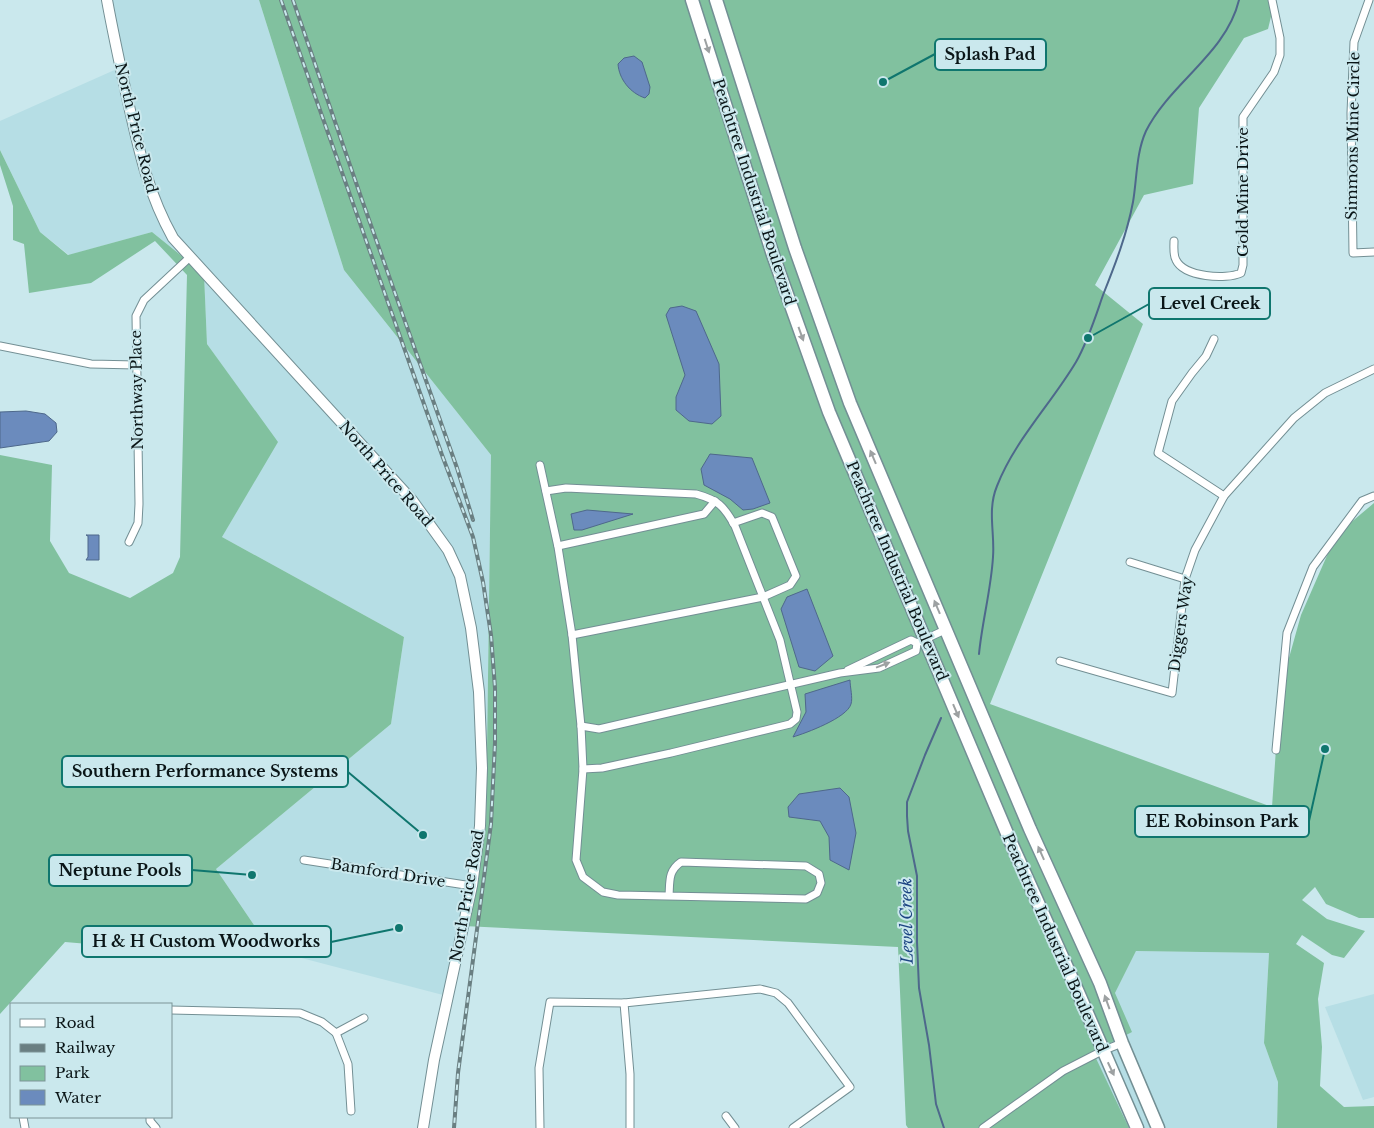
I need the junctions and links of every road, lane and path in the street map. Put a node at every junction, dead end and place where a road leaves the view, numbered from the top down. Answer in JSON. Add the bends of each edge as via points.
{"nodes":[{"id":1,"x":107,"y":0,"type":"edge"},
{"id":2,"x":692,"y":0,"type":"edge"},
{"id":3,"x":716,"y":0,"type":"edge"},
{"id":4,"x":1272,"y":0,"type":"edge"},
{"id":5,"x":1369,"y":0,"type":"edge"},
{"id":6,"x":1374,"y":2,"type":"edge"},
{"id":7,"x":1174,"y":241,"type":"dead end"},
{"id":8,"x":1374,"y":252,"type":"edge"},
{"id":9,"x":190,"y":258,"type":"junction"},
{"id":10,"x":1214,"y":339,"type":"dead end"},
{"id":11,"x":0,"y":346,"type":"edge"},
{"id":12,"x":136,"y":365,"type":"junction"},
{"id":13,"x":1374,"y":369,"type":"edge"},
{"id":14,"x":540,"y":466,"type":"dead end"},
{"id":15,"x":546,"y":491,"type":"junction"},
{"id":16,"x":1224,"y":496,"type":"junction"},
{"id":17,"x":1374,"y":496,"type":"edge"},
{"id":18,"x":715,"y":501,"type":"junction"},
{"id":19,"x":734,"y":523,"type":"junction"},
{"id":20,"x":129,"y":542,"type":"dead end"},
{"id":21,"x":558,"y":546,"type":"junction"},
{"id":22,"x":1130,"y":562,"type":"dead end"},
{"id":23,"x":1185,"y":579,"type":"junction"},
{"id":24,"x":763,"y":597,"type":"junction"},
{"id":25,"x":947,"y":630,"type":"junction"},
{"id":26,"x":572,"y":635,"type":"junction"},
{"id":27,"x":921,"y":641,"type":"junction"},
{"id":28,"x":1060,"y":661,"type":"dead end"},
{"id":29,"x":840,"y":673,"type":"junction"},
{"id":30,"x":790,"y":684,"type":"junction"},
{"id":31,"x":581,"y":726,"type":"junction"},
{"id":32,"x":1276,"y":750,"type":"dead end"},
{"id":33,"x":583,"y":768,"type":"junction"},
{"id":34,"x":304,"y":860,"type":"dead end"},
{"id":35,"x":472,"y":886,"type":"junction"},
{"id":36,"x":669,"y":896,"type":"junction"},
{"id":37,"x":624,"y":1003,"type":"junction"},
{"id":38,"x":172,"y":1010,"type":"edge"},
{"id":39,"x":364,"y":1018,"type":"dead end"},
{"id":40,"x":336,"y":1033,"type":"junction"},
{"id":41,"x":1122,"y":1044,"type":"junction"},
{"id":42,"x":1102,"y":1051,"type":"junction"},
{"id":43,"x":351,"y":1111,"type":"dead end"},
{"id":44,"x":726,"y":1116,"type":"dead end"},
{"id":45,"x":423,"y":1128,"type":"edge"},
{"id":46,"x":540,"y":1128,"type":"edge"},
{"id":47,"x":630,"y":1128,"type":"edge"},
{"id":48,"x":735,"y":1128,"type":"edge"},
{"id":49,"x":793,"y":1128,"type":"edge"},
{"id":50,"x":983,"y":1128,"type":"edge"},
{"id":51,"x":1137,"y":1128,"type":"edge"},
{"id":52,"x":1158,"y":1128,"type":"edge"}],
"edges":[{"from":1,"to":9,"type":"street","name":"North Price Road","via":[[146,177],[173,238]]},
{"from":2,"to":27,"type":"highway","name":"Peachtree Industrial Boulevard","one_way":true,"via":[[773,255],[829,412]]},
{"from":25,"to":3,"type":"highway","name":"Peachtree Industrial Boulevard","one_way":true,"via":[[850,403],[795,248]]},
{"from":4,"to":7,"type":"street","name":"Gold Mine Drive","via":[[1280,55],[1274,72],[1243,117],[1241,274],[1232,278],[1192,274],[1176,262]]},
{"from":5,"to":6,"type":"street"},
{"from":5,"to":8,"type":"street","name":"Simmons Mine Circle","via":[[1354,42],[1352,232],[1353,253]]},
{"from":9,"to":12,"type":"street","name":"Northway Place","via":[[144,300],[136,316]]},
{"from":9,"to":35,"type":"street","name":"North Price Road","via":[[412,500],[448,550],[460,576],[479,692],[480,826]]},
{"from":10,"to":16,"type":"street","via":[[1206,356],[1172,401],[1158,453]]},
{"from":11,"to":12,"type":"street","via":[[91,364]]},
{"from":12,"to":20,"type":"street","name":"Northway Place","via":[[139,504],[138,523]]},
{"from":13,"to":16,"type":"street","name":"Diggers Way","via":[[1325,393],[1294,418]]},
{"from":14,"to":15,"type":"street"},
{"from":15,"to":18,"type":"street","via":[[566,488],[696,494]]},
{"from":15,"to":21,"type":"street"},
{"from":16,"to":23,"type":"street","name":"Diggers Way","via":[[1195,550]]},
{"from":17,"to":32,"type":"street","via":[[1362,501],[1313,568],[1301,596],[1287,633]]},
{"from":18,"to":19,"type":"street","via":[[727,511]]},
{"from":18,"to":21,"type":"street","via":[[704,514]]},
{"from":19,"to":24,"type":"street"},
{"from":19,"to":24,"type":"street","via":[[762,513],[772,518],[796,576],[790,585]]},
{"from":21,"to":26,"type":"street"},
{"from":22,"to":23,"type":"street"},
{"from":23,"to":28,"type":"street","name":"Diggers Way","via":[[1172,693]]},
{"from":24,"to":26,"type":"street"},
{"from":24,"to":30,"type":"street","via":[[780,640]]},
{"from":25,"to":27,"type":"street"},
{"from":41,"to":25,"type":"highway","name":"Peachtree Industrial Boulevard","one_way":true,"via":[[1100,983],[1030,829]]},
{"from":26,"to":31,"type":"street"},
{"from":27,"to":29,"type":"street","via":[[911,640]]},
{"from":29,"to":27,"type":"street","one_way":true,"via":[[879,668],[916,651]]},
{"from":27,"to":42,"type":"highway","name":"Peachtree Industrial Boulevard","one_way":true},
{"from":29,"to":30,"type":"street"},
{"from":30,"to":31,"type":"street","via":[[599,729]]},
{"from":30,"to":33,"type":"street","via":[[797,712],[796,719],[790,724],[654,757],[602,768]]},
{"from":31,"to":33,"type":"street"},
{"from":33,"to":36,"type":"street","via":[[576,860],[583,877],[603,892]]},
{"from":34,"to":35,"type":"street","name":"Bamford Drive"},
{"from":35,"to":45,"type":"street","name":"North Price Road","via":[[434,1060]]},
{"from":36,"to":36,"type":"street","via":[[806,899],[817,893],[819,874],[806,866],[681,862],[673,867]]},
{"from":37,"to":46,"type":"street","via":[[550,1002],[539,1068]]},
{"from":37,"to":47,"type":"street","via":[[630,1074]]},
{"from":37,"to":49,"type":"street","via":[[760,989],[776,993],[798,1014],[850,1087]]},
{"from":38,"to":40,"type":"street","via":[[300,1013],[322,1022]]},
{"from":39,"to":40,"type":"street"},
{"from":40,"to":43,"type":"street","via":[[348,1064]]},
{"from":41,"to":42,"type":"street"},
{"from":41,"to":52,"type":"highway","name":"Peachtree Industrial Boulevard"},
{"from":42,"to":50,"type":"street","via":[[1064,1071]]},
{"from":42,"to":51,"type":"highway","name":"Peachtree Industrial Boulevard","one_way":true},
{"from":44,"to":48,"type":"street"}]}
